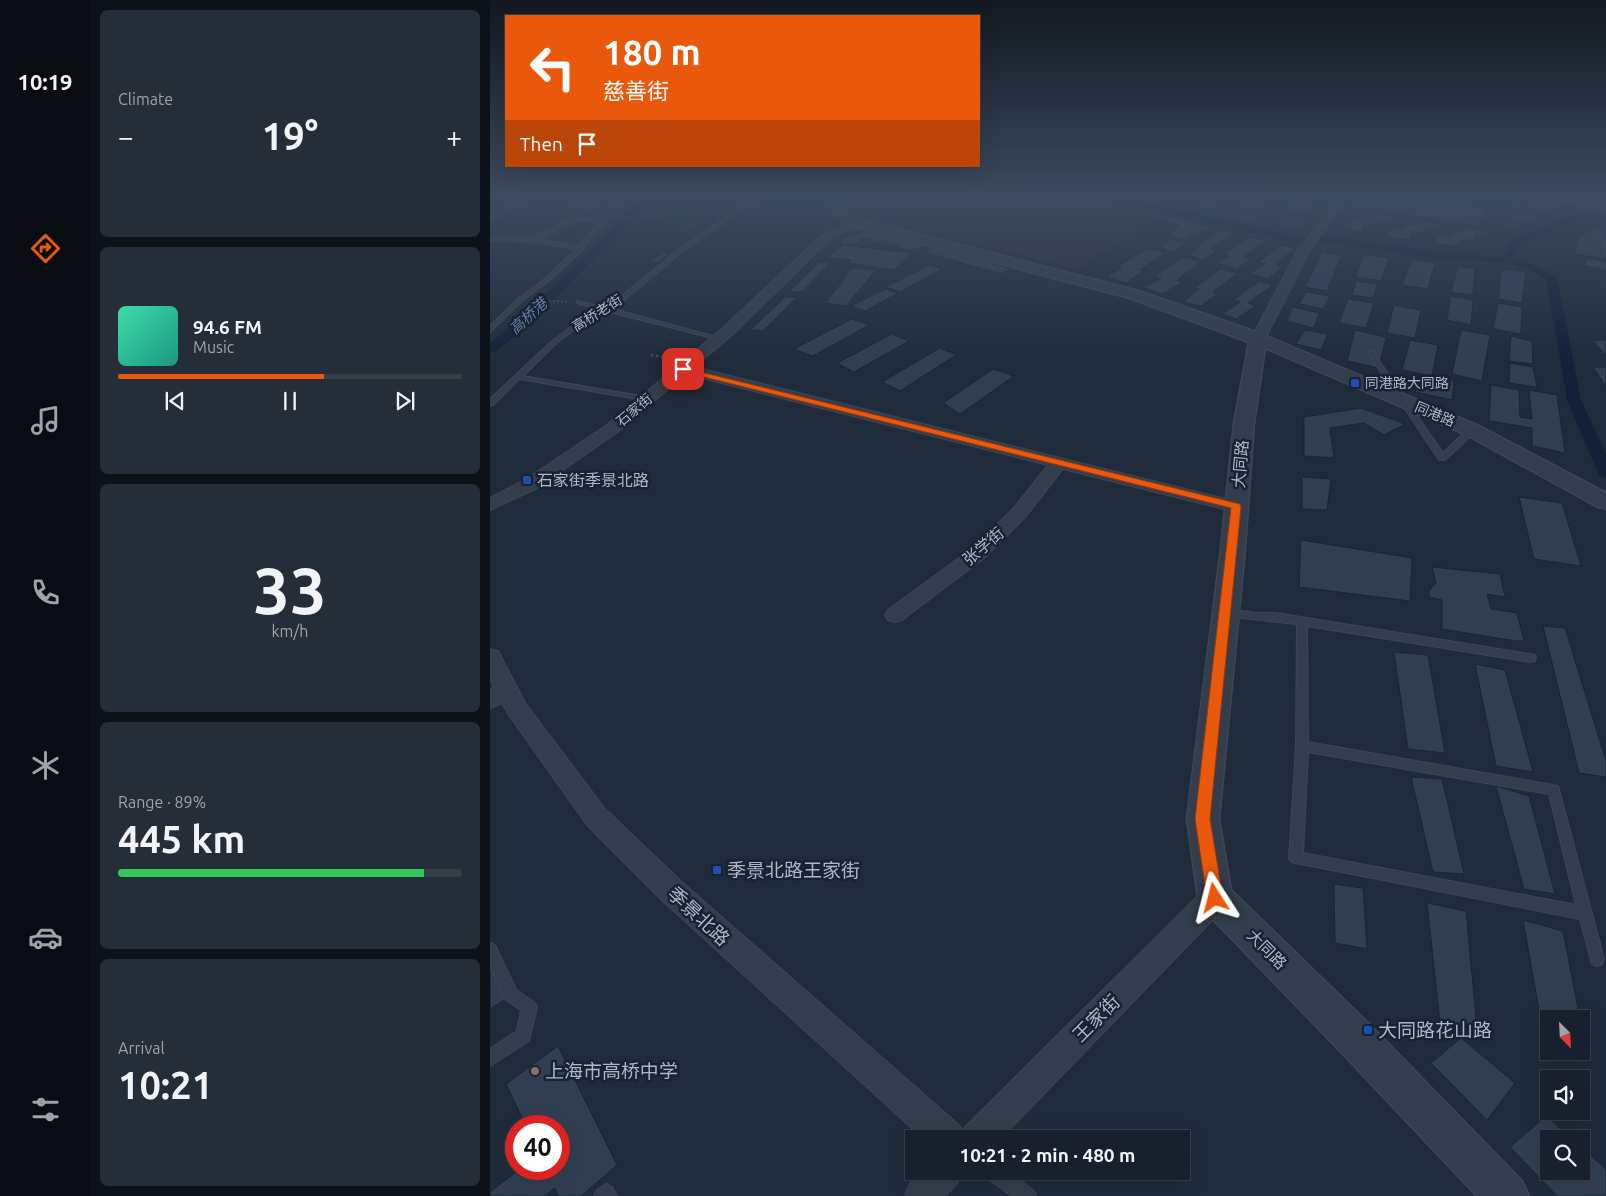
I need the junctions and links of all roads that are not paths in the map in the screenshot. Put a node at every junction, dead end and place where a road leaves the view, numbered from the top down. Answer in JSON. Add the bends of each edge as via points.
{"nodes":[{"id":1,"x":576,"y":252,"type":"edge"},
{"id":2,"x":679,"y":252,"type":"edge"},
{"id":3,"x":810,"y":252,"type":"edge"},
{"id":4,"x":970,"y":252,"type":"edge"},
{"id":5,"x":1303,"y":252,"type":"edge"},
{"id":6,"x":1589,"y":263,"type":"dead end"},
{"id":7,"x":1606,"y":266,"type":"edge"},
{"id":8,"x":579,"y":302,"type":"road end"},
{"id":9,"x":607,"y":311,"type":"junction"},
{"id":10,"x":490,"y":330,"type":"edge"},
{"id":11,"x":1258,"y":338,"type":"junction"},
{"id":12,"x":718,"y":339,"type":"junction"},
{"id":13,"x":1371,"y":354,"type":"dead end"},
{"id":14,"x":683,"y":369,"type":"junction"},
{"id":15,"x":518,"y":377,"type":"junction"},
{"id":16,"x":1402,"y":399,"type":"junction"},
{"id":17,"x":647,"y":400,"type":"junction"},
{"id":18,"x":490,"y":404,"type":"edge"},
{"id":19,"x":1472,"y":430,"type":"junction"},
{"id":20,"x":1059,"y":462,"type":"junction"},
{"id":21,"x":1606,"y":502,"type":"edge"},
{"id":22,"x":490,"y":505,"type":"edge"},
{"id":23,"x":1236,"y":507,"type":"junction"},
{"id":24,"x":1225,"y":613,"type":"junction"},
{"id":25,"x":895,"y":615,"type":"dead end"},
{"id":26,"x":1302,"y":621,"type":"junction"},
{"id":27,"x":490,"y":657,"type":"edge"},
{"id":28,"x":1531,"y":658,"type":"dead end"},
{"id":29,"x":499,"y":694,"type":"edge"},
{"id":30,"x":1302,"y":746,"type":"junction"},
{"id":31,"x":1215,"y":898,"type":"junction"},
{"id":32,"x":1585,"y":913,"type":"junction"},
{"id":33,"x":490,"y":950,"type":"edge"},
{"id":34,"x":1597,"y":959,"type":"dead end"},
{"id":35,"x":490,"y":1058,"type":"edge"},
{"id":36,"x":940,"y":1130,"type":"edge"},
{"id":37,"x":986,"y":1130,"type":"edge"},
{"id":38,"x":937,"y":1180,"type":"edge"},
{"id":39,"x":1005,"y":1180,"type":"edge"},
{"id":40,"x":603,"y":1196,"type":"edge"},
{"id":41,"x":608,"y":1196,"type":"edge"},
{"id":42,"x":922,"y":1196,"type":"edge"},
{"id":43,"x":1027,"y":1196,"type":"edge"},
{"id":44,"x":1507,"y":1196,"type":"edge"}],
"edges":[{"from":1,"to":10,"type":"lane"},
{"from":2,"to":9,"type":"lane","name":"高桥老街"},
{"from":3,"to":12,"type":"street","name":"石家街"},
{"from":4,"to":11,"type":"street","via":[[1136,295]]},
{"from":5,"to":11,"type":"street"},
{"from":6,"to":7,"type":"lane"},
{"from":8,"to":9,"type":"lane"},
{"from":9,"to":12,"type":"lane"},
{"from":9,"to":15,"type":"lane","name":"高桥老街","via":[[585,319]]},
{"from":11,"to":16,"type":"street","name":"同港路"},
{"from":11,"to":23,"type":"street","name":"大同路","via":[[1244,423]]},
{"from":12,"to":14,"type":"street","name":"石家街"},
{"from":13,"to":16,"type":"lane"},
{"from":14,"to":17,"type":"street","name":"石家街"},
{"from":14,"to":20,"type":"street"},
{"from":15,"to":17,"type":"lane"},
{"from":15,"to":18,"type":"lane","name":"高桥老街"},
{"from":16,"to":19,"type":"street","name":"同港路"},
{"from":16,"to":19,"type":"lane","via":[[1442,458]]},
{"from":17,"to":22,"type":"street","name":"石家街","via":[[613,428],[531,484]]},
{"from":19,"to":21,"type":"street","name":"同港路"},
{"from":20,"to":23,"type":"street"},
{"from":20,"to":25,"type":"street","name":"张学街","via":[[1020,512],[977,554]]},
{"from":23,"to":24,"type":"street","name":"大同路"},
{"from":24,"to":26,"type":"lane"},
{"from":24,"to":31,"type":"street","name":"大同路","via":[[1202,819]]},
{"from":26,"to":28,"type":"lane"},
{"from":26,"to":30,"type":"lane"},
{"from":27,"to":29,"type":"street","name":"季景北路"},
{"from":29,"to":36,"type":"street","name":"季景北路","via":[[517,709],[596,817],[681,900]]},
{"from":30,"to":32,"type":"lane","via":[[1554,790]]},
{"from":30,"to":32,"type":"lane","via":[[1296,858]]},
{"from":31,"to":37,"type":"street","name":"王家街"},
{"from":31,"to":44,"type":"street","name":"大同路","via":[[1358,1040]]},
{"from":32,"to":34,"type":"lane"},
{"from":33,"to":35,"type":"lane","via":[[511,995],[530,1007],[524,1036]]},
{"from":38,"to":42,"type":"street"},
{"from":39,"to":43,"type":"lane"},
{"from":40,"to":41,"type":"lane","via":[[606,1193]]}]}
